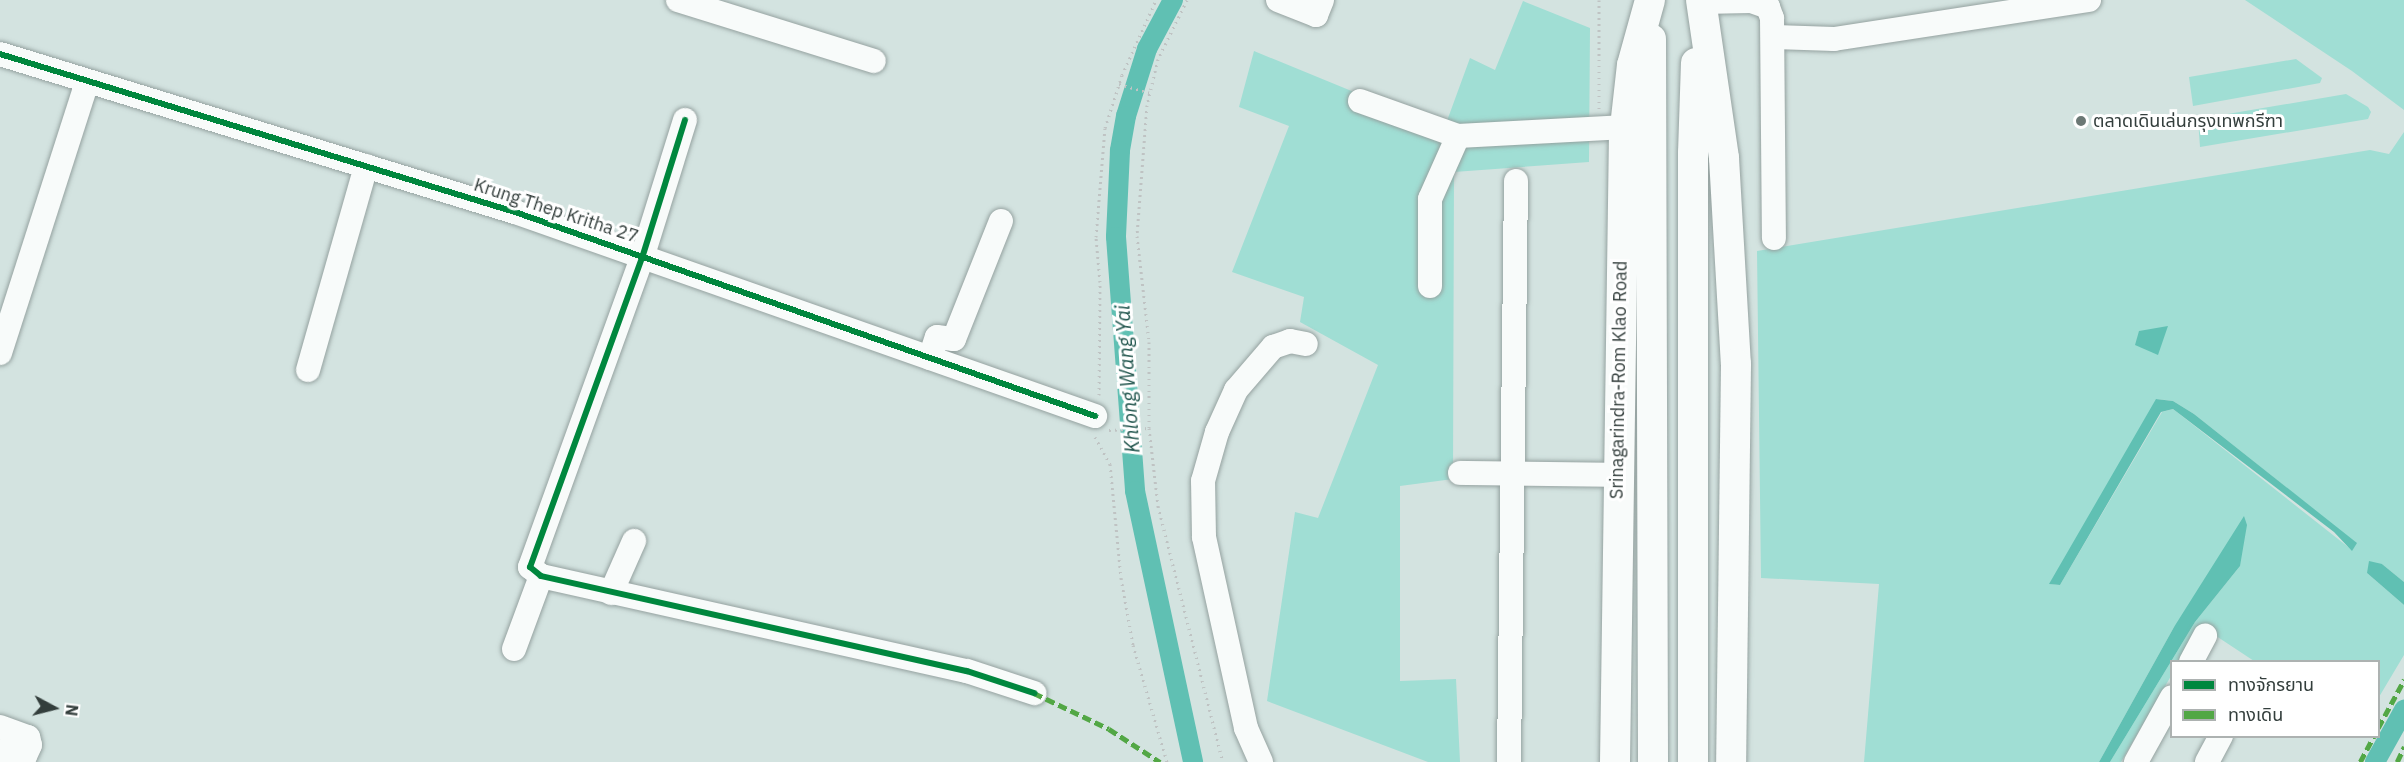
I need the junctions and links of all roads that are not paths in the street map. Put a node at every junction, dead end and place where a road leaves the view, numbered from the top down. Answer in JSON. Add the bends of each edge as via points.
{"nodes":[{"id":1,"x":678,"y":0,"type":"edge"},
{"id":2,"x":1278,"y":0,"type":"edge"},
{"id":3,"x":1322,"y":0,"type":"edge"},
{"id":4,"x":1650,"y":0,"type":"edge"},
{"id":5,"x":2089,"y":0,"type":"edge"},
{"id":6,"x":1700,"y":1,"type":"edge"},
{"id":7,"x":1775,"y":37,"type":"junction"},
{"id":8,"x":0,"y":54,"type":"edge"},
{"id":9,"x":874,"y":62,"type":"dead end"},
{"id":10,"x":87,"y":82,"type":"junction"},
{"id":11,"x":1360,"y":101,"type":"dead end"},
{"id":12,"x":685,"y":120,"type":"dead end"},
{"id":13,"x":1626,"y":127,"type":"junction"},
{"id":14,"x":1458,"y":136,"type":"junction"},
{"id":15,"x":366,"y":166,"type":"junction"},
{"id":16,"x":1516,"y":181,"type":"dead end"},
{"id":17,"x":1001,"y":221,"type":"dead end"},
{"id":18,"x":1774,"y":238,"type":"dead end"},
{"id":19,"x":644,"y":255,"type":"junction"},
{"id":20,"x":1430,"y":286,"type":"dead end"},
{"id":21,"x":1306,"y":344,"type":"dead end"},
{"id":22,"x":0,"y":353,"type":"edge"},
{"id":23,"x":930,"y":358,"type":"junction"},
{"id":24,"x":308,"y":370,"type":"dead end"},
{"id":25,"x":1094,"y":423,"type":"road end"},
{"id":26,"x":1460,"y":473,"type":"dead end"},
{"id":27,"x":1513,"y":474,"type":"junction"},
{"id":28,"x":1617,"y":475,"type":"junction"},
{"id":29,"x":634,"y":541,"type":"dead end"},
{"id":30,"x":541,"y":576,"type":"junction"},
{"id":31,"x":610,"y":592,"type":"junction"},
{"id":32,"x":2205,"y":636,"type":"dead end"},
{"id":33,"x":514,"y":649,"type":"dead end"},
{"id":34,"x":2192,"y":660,"type":"edge"},
{"id":35,"x":1034,"y":693,"type":"dead end"},
{"id":36,"x":2170,"y":701,"type":"edge"},
{"id":37,"x":0,"y":728,"type":"edge"},
{"id":38,"x":2220,"y":738,"type":"edge"},
{"id":39,"x":0,"y":751,"type":"edge"},
{"id":40,"x":1260,"y":762,"type":"edge"},
{"id":41,"x":1509,"y":762,"type":"edge"},
{"id":42,"x":1615,"y":762,"type":"edge"},
{"id":43,"x":1653,"y":762,"type":"edge"},
{"id":44,"x":1693,"y":762,"type":"edge"},
{"id":45,"x":1731,"y":762,"type":"edge"},
{"id":46,"x":2136,"y":762,"type":"edge"},
{"id":47,"x":2207,"y":762,"type":"edge"}],
"edges":[{"from":1,"to":9,"type":"street"},
{"from":2,"to":3,"type":"street","via":[[1316,15]]},
{"from":4,"to":13,"type":"main road","name":"Srinagarindra-Rom Klao Road","via":[[1632,64]]},
{"from":4,"to":43,"type":"main road","name":"Srinagarindra-Rom Klao Road"},
{"from":5,"to":7,"type":"street","via":[[1833,39]]},
{"from":6,"to":7,"type":"street","via":[[1751,1],[1768,7]]},
{"from":6,"to":44,"type":"main road","via":[[1693,153]]},
{"from":6,"to":45,"type":"main road","via":[[1724,158],[1736,352]]},
{"from":7,"to":18,"type":"street"},
{"from":8,"to":10,"type":"street","name":"Krung Thep Kritha 27"},
{"from":10,"to":15,"type":"street","name":"Krung Thep Kritha 27"},
{"from":10,"to":22,"type":"street"},
{"from":11,"to":14,"type":"street"},
{"from":12,"to":19,"type":"street"},
{"from":13,"to":14,"type":"street"},
{"from":13,"to":28,"type":"main road","name":"Srinagarindra-Rom Klao Road"},
{"from":14,"to":20,"type":"street","via":[[1430,199]]},
{"from":15,"to":19,"type":"street","name":"Krung Thep Kritha 27"},
{"from":15,"to":24,"type":"street"},
{"from":16,"to":27,"type":"street"},
{"from":17,"to":23,"type":"street","via":[[954,339],[937,337]]},
{"from":19,"to":23,"type":"street","name":"Krung Thep Kritha 27"},
{"from":19,"to":30,"type":"street","via":[[534,549],[531,567]]},
{"from":21,"to":40,"type":"street","via":[[1290,341],[1273,347],[1236,390],[1217,432],[1203,481],[1204,537],[1246,728]]},
{"from":23,"to":25,"type":"street","name":"Krung Thep Kritha 27"},
{"from":26,"to":27,"type":"street"},
{"from":27,"to":28,"type":"street"},
{"from":27,"to":41,"type":"street"},
{"from":28,"to":42,"type":"main road","name":"Srinagarindra-Rom Klao Road"},
{"from":29,"to":31,"type":"street"},
{"from":30,"to":31,"type":"street"},
{"from":30,"to":33,"type":"street"},
{"from":31,"to":35,"type":"street","via":[[968,671]]},
{"from":32,"to":34,"type":"street"},
{"from":36,"to":46,"type":"street"},
{"from":37,"to":39,"type":"street","via":[[28,737],[30,745],[25,756]]},
{"from":38,"to":47,"type":"street"}]}
